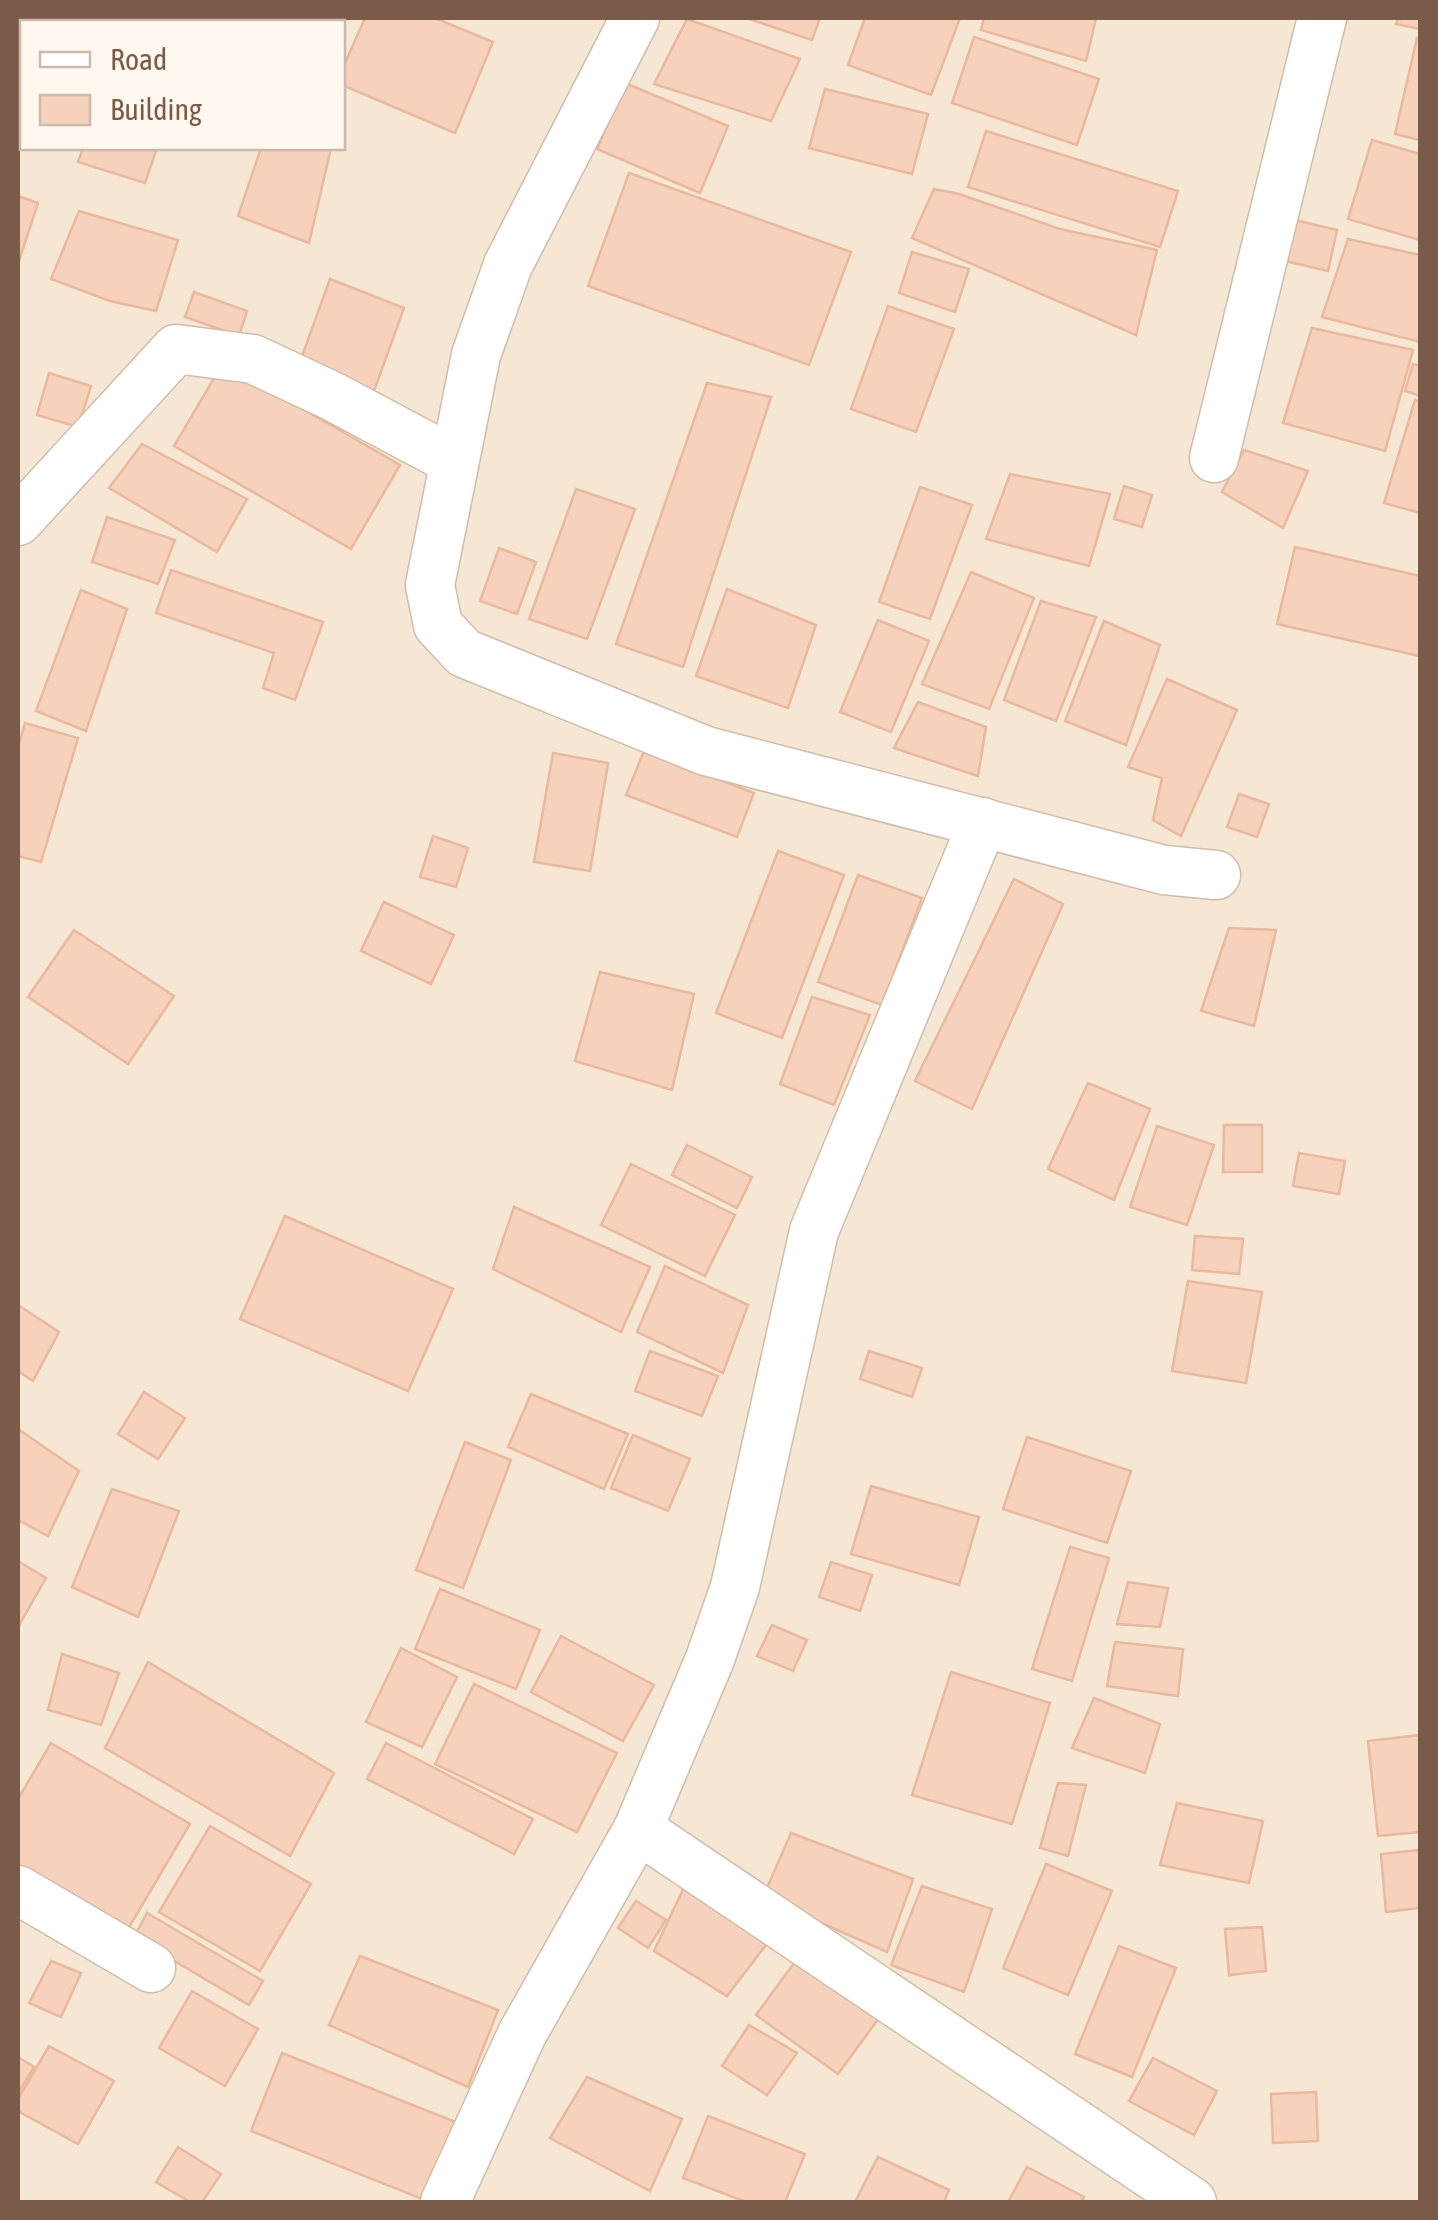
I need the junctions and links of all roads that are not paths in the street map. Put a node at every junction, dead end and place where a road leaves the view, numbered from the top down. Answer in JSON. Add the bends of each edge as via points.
{"nodes":[{"id":1,"x":634,"y":18,"type":"edge"},
{"id":2,"x":1322,"y":18,"type":"edge"},
{"id":3,"x":1214,"y":458,"type":"dead end"},
{"id":4,"x":454,"y":461,"type":"junction"},
{"id":5,"x":18,"y":521,"type":"edge"},
{"id":6,"x":983,"y":822,"type":"junction"},
{"id":7,"x":1216,"y":874,"type":"dead end"},
{"id":8,"x":638,"y":1829,"type":"junction"},
{"id":9,"x":18,"y":1890,"type":"edge"},
{"id":10,"x":151,"y":1968,"type":"dead end"},
{"id":11,"x":445,"y":2202,"type":"edge"},
{"id":12,"x":1192,"y":2202,"type":"edge"}],
"edges":[{"from":1,"to":4,"type":"street","via":[[508,265],[476,355]]},
{"from":2,"to":3,"type":"street"},
{"from":4,"to":5,"type":"street","via":[[253,359],[176,349]]},
{"from":4,"to":6,"type":"street","via":[[430,585],[438,625],[464,654],[706,751]]},
{"from":6,"to":7,"type":"street","via":[[1164,870]]},
{"from":6,"to":8,"type":"street","via":[[814,1231],[735,1588]]},
{"from":8,"to":11,"type":"street","via":[[522,2034]]},
{"from":8,"to":12,"type":"street"},
{"from":9,"to":10,"type":"street"}]}
